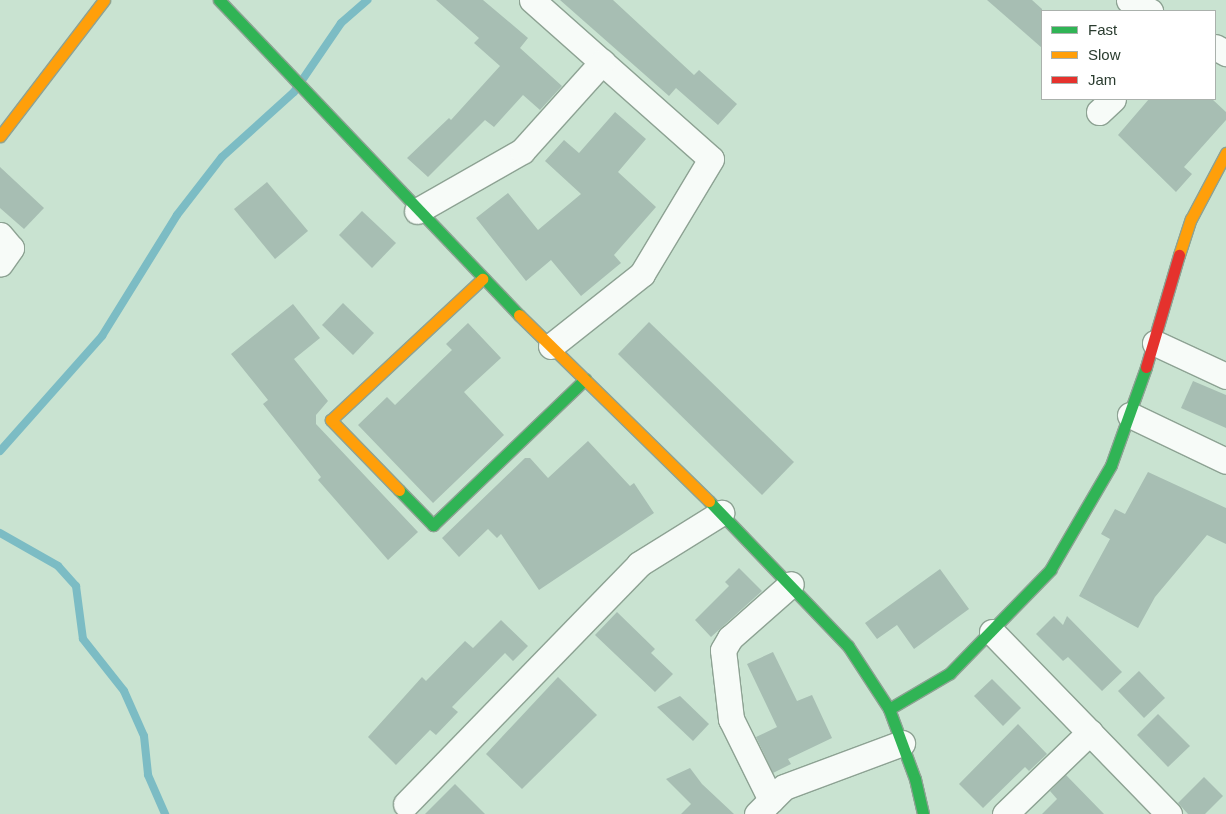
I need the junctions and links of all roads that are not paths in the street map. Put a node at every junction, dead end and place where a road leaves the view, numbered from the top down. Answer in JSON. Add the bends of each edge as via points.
{"nodes":[{"id":1,"x":104,"y":0,"type":"edge"},
{"id":2,"x":219,"y":0,"type":"edge"},
{"id":3,"x":532,"y":0,"type":"edge"},
{"id":4,"x":1129,"y":0,"type":"edge"},
{"id":5,"x":1148,"y":10,"type":"edge"},
{"id":6,"x":602,"y":62,"type":"junction"},
{"id":7,"x":0,"y":136,"type":"edge"},
{"id":8,"x":1226,"y":152,"type":"edge"},
{"id":9,"x":417,"y":211,"type":"junction"},
{"id":10,"x":0,"y":234,"type":"edge"},
{"id":11,"x":0,"y":264,"type":"edge"},
{"id":12,"x":482,"y":279,"type":"junction"},
{"id":13,"x":1156,"y":343,"type":"junction"},
{"id":14,"x":552,"y":346,"type":"junction"},
{"id":15,"x":1226,"y":376,"type":"edge"},
{"id":16,"x":585,"y":378,"type":"junction"},
{"id":17,"x":1130,"y":416,"type":"junction"},
{"id":18,"x":1226,"y":461,"type":"edge"},
{"id":19,"x":721,"y":513,"type":"junction"},
{"id":20,"x":791,"y":584,"type":"junction"},
{"id":21,"x":992,"y":632,"type":"junction"},
{"id":22,"x":889,"y":709,"type":"junction"},
{"id":23,"x":1090,"y":732,"type":"junction"},
{"id":24,"x":902,"y":743,"type":"junction"},
{"id":25,"x":406,"y":804,"type":"dead end"},
{"id":26,"x":764,"y":807,"type":"edge"},
{"id":27,"x":923,"y":814,"type":"edge"},
{"id":28,"x":1005,"y":814,"type":"edge"},
{"id":29,"x":1169,"y":814,"type":"edge"}],
"edges":[{"from":1,"to":7,"type":"street"},
{"from":2,"to":9,"type":"street"},
{"from":3,"to":6,"type":"street"},
{"from":4,"to":5,"type":"street"},
{"from":6,"to":9,"type":"street","via":[[522,151]]},
{"from":6,"to":14,"type":"street","via":[[711,159],[642,274]]},
{"from":8,"to":13,"type":"street","via":[[1191,219],[1165,299]]},
{"from":9,"to":12,"type":"street"},
{"from":10,"to":11,"type":"street","via":[[10,248]]},
{"from":12,"to":14,"type":"street"},
{"from":12,"to":16,"type":"street","via":[[331,420],[433,525]]},
{"from":13,"to":15,"type":"street"},
{"from":13,"to":17,"type":"street"},
{"from":14,"to":16,"type":"street"},
{"from":16,"to":19,"type":"street"},
{"from":17,"to":18,"type":"street"},
{"from":17,"to":21,"type":"street","via":[[1111,465],[1050,570]]},
{"from":19,"to":20,"type":"street"},
{"from":19,"to":25,"type":"street","via":[[639,564]]},
{"from":20,"to":22,"type":"street","via":[[848,646]]},
{"from":20,"to":26,"type":"street","via":[[730,638],[723,650],[731,719]]},
{"from":21,"to":22,"type":"street","via":[[950,673]]},
{"from":21,"to":23,"type":"street"},
{"from":22,"to":24,"type":"street"},
{"from":23,"to":28,"type":"street"},
{"from":23,"to":29,"type":"street"},
{"from":24,"to":26,"type":"street","via":[[784,787]]},
{"from":24,"to":27,"type":"street"}]}
